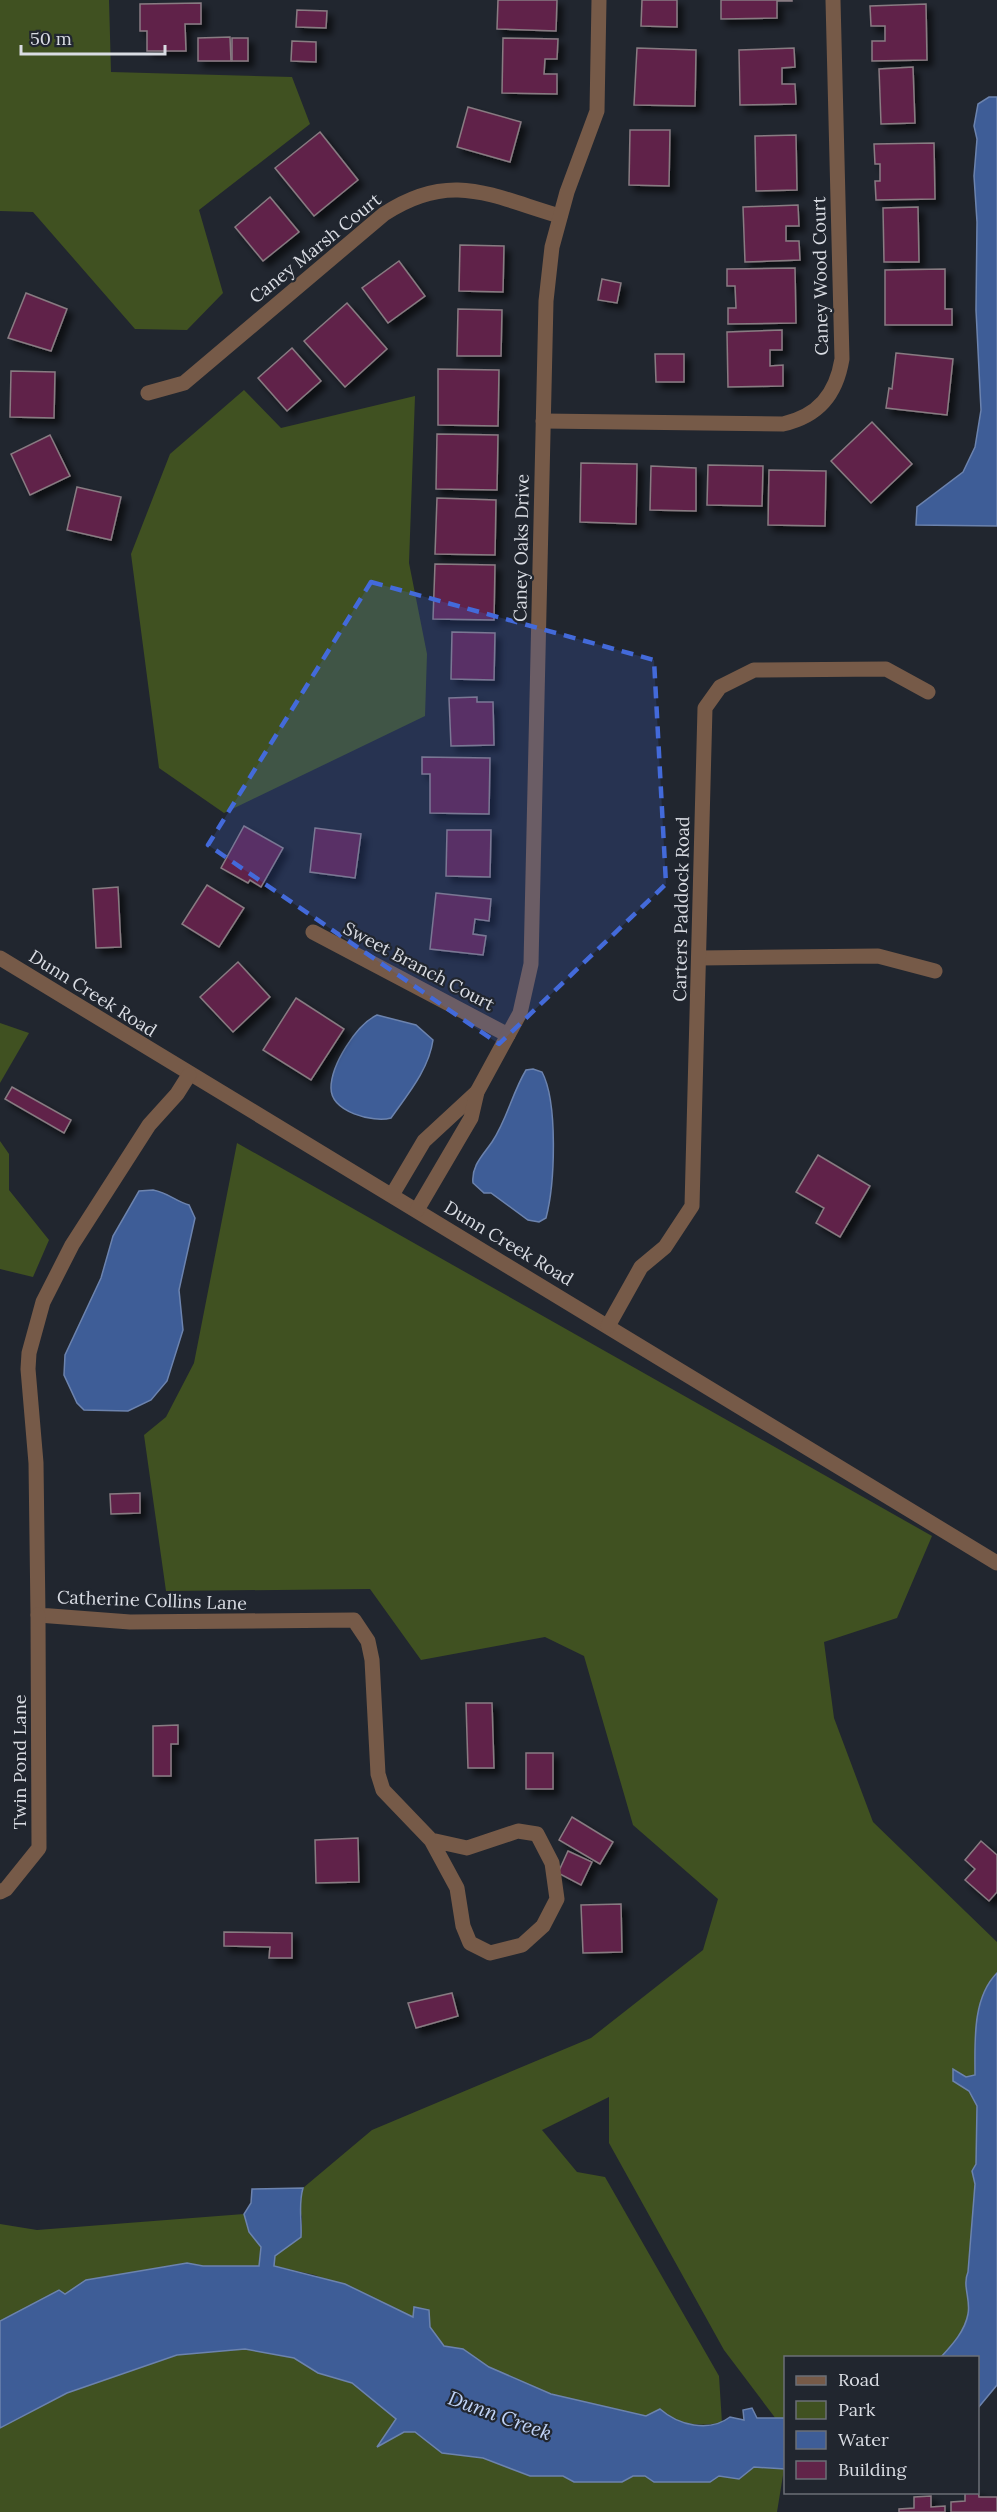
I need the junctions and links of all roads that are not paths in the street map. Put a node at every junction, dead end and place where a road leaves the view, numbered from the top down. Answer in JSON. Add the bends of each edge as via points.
{"nodes":[{"id":1,"x":599,"y":0,"type":"edge"},
{"id":2,"x":833,"y":0,"type":"edge"},
{"id":3,"x":560,"y":216,"type":"junction"},
{"id":4,"x":148,"y":393,"type":"dead end"},
{"id":5,"x":543,"y":422,"type":"junction"},
{"id":6,"x":928,"y":692,"type":"dead end"},
{"id":7,"x":313,"y":932,"type":"dead end"},
{"id":8,"x":0,"y":958,"type":"edge"},
{"id":9,"x":699,"y":958,"type":"junction"},
{"id":10,"x":935,"y":971,"type":"dead end"},
{"id":11,"x":508,"y":1035,"type":"junction"},
{"id":12,"x":189,"y":1075,"type":"junction"},
{"id":13,"x":477,"y":1092,"type":"junction"},
{"id":14,"x":392,"y":1195,"type":"junction"},
{"id":15,"x":417,"y":1210,"type":"junction"},
{"id":16,"x":608,"y":1326,"type":"junction"},
{"id":17,"x":997,"y":1563,"type":"edge"},
{"id":18,"x":38,"y":1616,"type":"junction"},
{"id":19,"x":431,"y":1840,"type":"junction"},
{"id":20,"x":0,"y":1892,"type":"edge"}],
"edges":[{"from":1,"to":3,"type":"street","name":"Caney Oaks Drive","via":[[597,111]]},
{"from":2,"to":5,"type":"street","name":"Caney Wood Court","via":[[842,359],[831,396],[816,411],[783,424]]},
{"from":3,"to":4,"type":"street","name":"Caney Marsh Court","via":[[470,190],[444,189],[404,201],[184,383]]},
{"from":3,"to":5,"type":"street","name":"Caney Oaks Drive","via":[[548,279]]},
{"from":5,"to":11,"type":"street","name":"Caney Oaks Drive","via":[[531,964],[520,1013]]},
{"from":6,"to":9,"type":"street","name":"Carters Paddock Road","via":[[886,669],[754,670],[720,687],[705,708]]},
{"from":7,"to":11,"type":"street","name":"Sweet Branch Court"},
{"from":8,"to":12,"type":"street","name":"Dunn Creek Road"},
{"from":9,"to":10,"type":"street","via":[[878,956]]},
{"from":9,"to":16,"type":"street","name":"Carters Paddock Road","via":[[692,1206],[665,1246],[641,1267]]},
{"from":11,"to":13,"type":"street","name":"Caney Oaks Drive"},
{"from":12,"to":14,"type":"street","name":"Dunn Creek Road"},
{"from":12,"to":18,"type":"street","name":"Catherine Collins Lane","via":[[149,1125],[72,1245],[50,1284],[40,1312],[28,1369],[36,1463]]},
{"from":13,"to":14,"type":"street","name":"Caney Oaks Drive","via":[[424,1141]]},
{"from":13,"to":15,"type":"street","name":"Caney Oaks Drive","via":[[471,1118]]},
{"from":14,"to":15,"type":"street","name":"Dunn Creek Road"},
{"from":15,"to":16,"type":"street","name":"Dunn Creek Road"},
{"from":16,"to":17,"type":"street","name":"Dunn Creek Road"},
{"from":18,"to":19,"type":"street","name":"Catherine Collins Lane","via":[[130,1622],[354,1620],[368,1641],[372,1660],[378,1774],[383,1790]]},
{"from":18,"to":20,"type":"street","name":"Twin Pond Lane","via":[[39,1848]]},
{"from":19,"to":19,"type":"street","name":"Catherine Collins Lane","via":[[457,1888],[470,1943],[490,1953],[522,1945],[543,1926],[557,1899],[552,1863],[537,1834],[518,1831],[467,1848]]}]}
